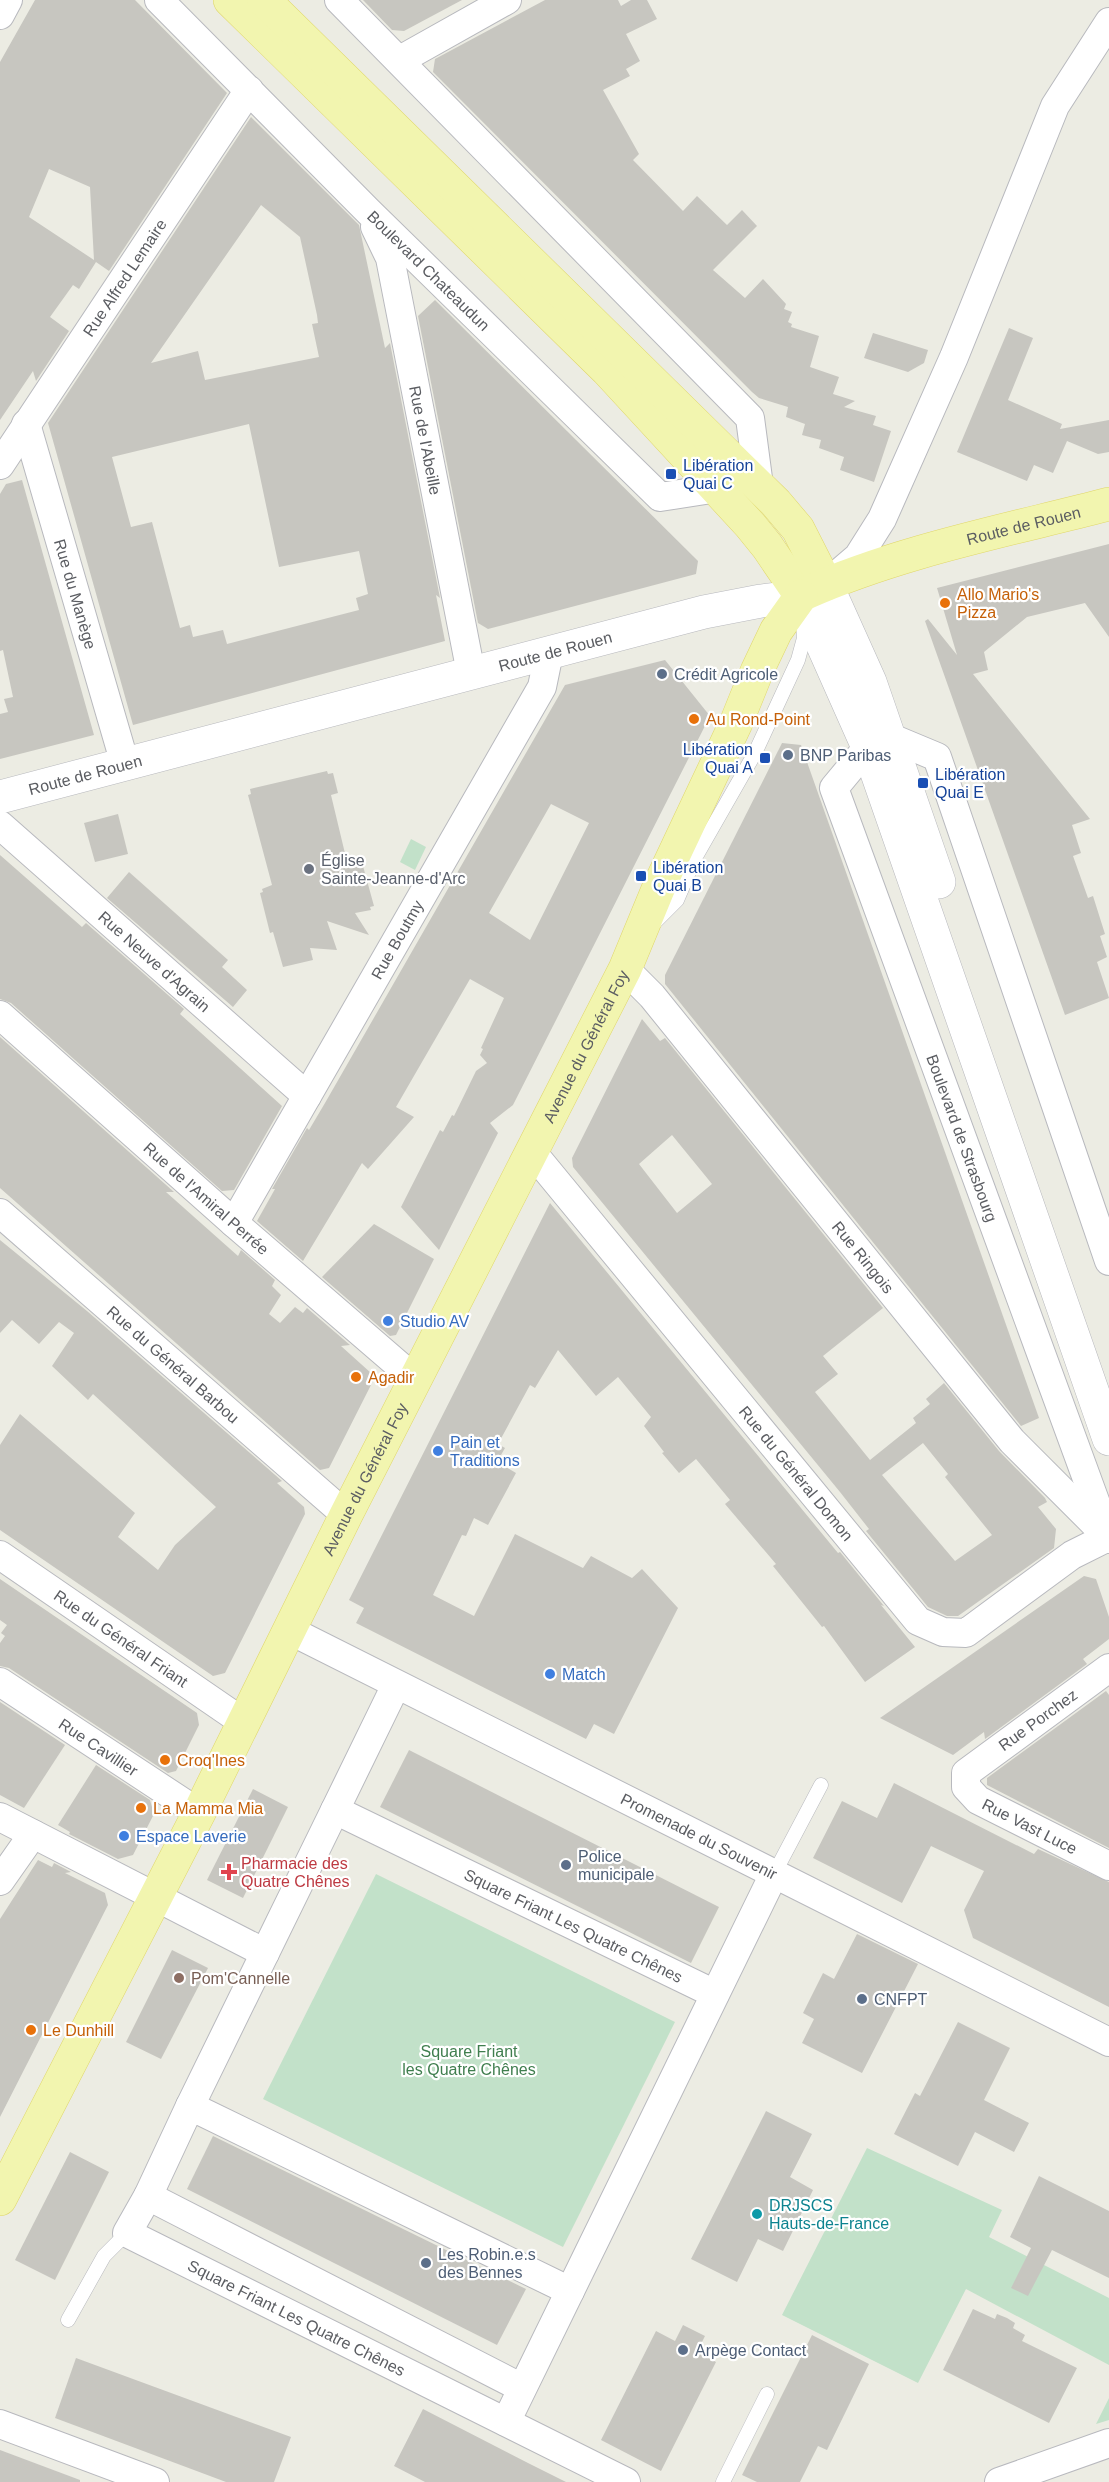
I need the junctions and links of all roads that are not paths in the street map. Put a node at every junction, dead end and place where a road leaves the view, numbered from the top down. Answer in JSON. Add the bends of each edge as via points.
{"nodes":[{"id":1,"x":8,"y":0,"type":"edge"},
{"id":2,"x":159,"y":0,"type":"edge"},
{"id":3,"x":230,"y":0,"type":"edge"},
{"id":4,"x":264,"y":0,"type":"edge"},
{"id":5,"x":339,"y":0,"type":"edge"},
{"id":6,"x":507,"y":0,"type":"edge"},
{"id":7,"x":0,"y":15,"type":"edge"},
{"id":8,"x":1109,"y":22,"type":"edge"},
{"id":9,"x":400,"y":60,"type":"junction"},
{"id":10,"x":249,"y":90,"type":"junction"},
{"id":11,"x":368,"y":211,"type":"junction"},
{"id":12,"x":26,"y":424,"type":"junction"},
{"id":13,"x":0,"y":465,"type":"edge"},
{"id":14,"x":759,"y":486,"type":"junction"},
{"id":15,"x":718,"y":488,"type":"junction"},
{"id":16,"x":1109,"y":504,"type":"edge"},
{"id":17,"x":813,"y":590,"type":"junction"},
{"id":18,"x":549,"y":653,"type":"junction"},
{"id":19,"x":471,"y":673,"type":"junction"},
{"id":20,"x":879,"y":742,"type":"junction"},
{"id":21,"x":125,"y":764,"type":"junction"},
{"id":22,"x":0,"y":797,"type":"edge"},
{"id":23,"x":0,"y":825,"type":"edge"},
{"id":24,"x":631,"y":955,"type":"junction"},
{"id":25,"x":0,"y":1015,"type":"edge"},
{"id":26,"x":307,"y":1096,"type":"junction"},
{"id":27,"x":532,"y":1152,"type":"junction"},
{"id":28,"x":0,"y":1213,"type":"edge"},
{"id":29,"x":234,"y":1223,"type":"junction"},
{"id":30,"x":1109,"y":1261,"type":"edge"},
{"id":31,"x":1109,"y":1374,"type":"edge"},
{"id":32,"x":416,"y":1380,"type":"junction"},
{"id":33,"x":1109,"y":1439,"type":"edge"},
{"id":34,"x":346,"y":1515,"type":"junction"},
{"id":35,"x":1109,"y":1538,"type":"edge"},
{"id":36,"x":0,"y":1555,"type":"edge"},
{"id":37,"x":290,"y":1629,"type":"junction"},
{"id":38,"x":1109,"y":1668,"type":"edge"},
{"id":39,"x":0,"y":1682,"type":"edge"},
{"id":40,"x":396,"y":1685,"type":"junction"},
{"id":41,"x":243,"y":1722,"type":"junction"},
{"id":42,"x":966,"y":1773,"type":"joint"},
{"id":43,"x":820,"y":1785,"type":"dead end"},
{"id":44,"x":335,"y":1810,"type":"junction"},
{"id":45,"x":199,"y":1813,"type":"junction"},
{"id":46,"x":0,"y":1817,"type":"edge"},
{"id":47,"x":33,"y":1834,"type":"junction"},
{"id":48,"x":1109,"y":1866,"type":"edge"},
{"id":49,"x":774,"y":1874,"type":"junction"},
{"id":50,"x":0,"y":1881,"type":"edge"},
{"id":51,"x":155,"y":1897,"type":"junction"},
{"id":52,"x":265,"y":1953,"type":"junction"},
{"id":53,"x":715,"y":1994,"type":"junction"},
{"id":54,"x":1109,"y":2042,"type":"edge"},
{"id":55,"x":190,"y":2106,"type":"junction"},
{"id":56,"x":148,"y":2196,"type":"junction"},
{"id":57,"x":0,"y":2199,"type":"edge"},
{"id":58,"x":127,"y":2233,"type":"junction"},
{"id":59,"x":570,"y":2291,"type":"junction"},
{"id":60,"x":68,"y":2320,"type":"dead end"},
{"id":61,"x":522,"y":2388,"type":"junction"},
{"id":62,"x":767,"y":2394,"type":"dead end"},
{"id":63,"x":506,"y":2422,"type":"junction"},
{"id":64,"x":0,"y":2424,"type":"edge"},
{"id":65,"x":1109,"y":2443,"type":"edge"},
{"id":66,"x":155,"y":2482,"type":"edge"},
{"id":67,"x":626,"y":2482,"type":"edge"},
{"id":68,"x":723,"y":2482,"type":"edge"},
{"id":69,"x":999,"y":2482,"type":"edge"}],
"edges":[{"from":1,"to":7,"type":"street"},
{"from":2,"to":10,"type":"street","name":"Boulevard Chateaudun"},
{"from":3,"to":15,"type":"main road","via":[[607,370]]},
{"from":4,"to":14,"type":"main road"},
{"from":5,"to":9,"type":"street"},
{"from":6,"to":9,"type":"street"},
{"from":8,"to":17,"type":"street","via":[[1055,106],[954,357],[882,519],[858,557]]},
{"from":9,"to":14,"type":"street","via":[[750,418]]},
{"from":10,"to":11,"type":"street","name":"Boulevard Chateaudun"},
{"from":10,"to":12,"type":"street","name":"Rue Alfred Lemaire"},
{"from":11,"to":15,"type":"street","name":"Boulevard Chateaudun","via":[[660,497]]},
{"from":11,"to":19,"type":"street","name":"Rue de l'Abeille","via":[[390,258]]},
{"from":12,"to":13,"type":"street","name":"Rue Alfred Lemaire"},
{"from":12,"to":21,"type":"street","name":"Rue du Manège"},
{"from":14,"to":17,"type":"main road","via":[[798,529]]},
{"from":15,"to":17,"type":"main road","via":[[767,546]]},
{"from":16,"to":17,"type":"main road","name":"Route de Rouen","via":[[905,558]]},
{"from":17,"to":18,"type":"main road","name":"Route de Rouen","via":[[704,612]]},
{"from":17,"to":20,"type":"main road","via":[[852,638]]},
{"from":17,"to":24,"type":"main road","name":"Avenue du Général Foy","via":[[776,631]]},
{"from":18,"to":19,"type":"main road","name":"Route de Rouen"},
{"from":18,"to":26,"type":"street","name":"Rue Boutmy","via":[[542,687]]},
{"from":19,"to":21,"type":"main road","name":"Route de Rouen"},
{"from":20,"to":30,"type":"street","via":[[937,757]]},
{"from":20,"to":31,"type":"main road"},
{"from":20,"to":33,"type":"main road"},
{"from":20,"to":35,"type":"street","name":"Boulevard de Strasbourg","via":[[834,788]]},
{"from":21,"to":22,"type":"main road","name":"Route de Rouen"},
{"from":23,"to":26,"type":"street","name":"Rue Neuve d'Agrain"},
{"from":24,"to":27,"type":"main road","name":"Avenue du Général Foy"},
{"from":24,"to":35,"type":"street","name":"Rue Ringois","via":[[652,996],[1018,1448]]},
{"from":25,"to":29,"type":"street","name":"Rue de l'Amiral Perrée"},
{"from":26,"to":29,"type":"street","name":"Rue Boutmy"},
{"from":27,"to":32,"type":"main road","name":"Avenue du Général Foy"},
{"from":27,"to":35,"type":"street","name":"Rue du Général Domon","via":[[918,1621],[943,1632],[966,1633],[1072,1555]]},
{"from":28,"to":34,"type":"street","name":"Rue du Général Barbou"},
{"from":29,"to":32,"type":"street","name":"Rue de l'Amiral Perrée"},
{"from":32,"to":34,"type":"main road","name":"Avenue du Général Foy"},
{"from":34,"to":37,"type":"main road","name":"Avenue du Général Foy"},
{"from":36,"to":41,"type":"street","name":"Rue du Général Friant"},
{"from":37,"to":40,"type":"street","name":"Promenade du Souvenir"},
{"from":37,"to":41,"type":"main road","name":"Avenue du Général Foy"},
{"from":38,"to":42,"type":"street","name":"Rue Porchez"},
{"from":39,"to":45,"type":"street","name":"Rue Cavillier"},
{"from":40,"to":44,"type":"street"},
{"from":40,"to":49,"type":"street","name":"Promenade du Souvenir"},
{"from":41,"to":45,"type":"main road","name":"Avenue du Général Foy"},
{"from":42,"to":48,"type":"street","name":"Rue Vast Luce","via":[[966,1787],[978,1800]]},
{"from":43,"to":49,"type":"lane"},
{"from":44,"to":52,"type":"street"},
{"from":44,"to":53,"type":"street","name":"Square Friant Les Quatre Chênes"},
{"from":45,"to":51,"type":"main road","name":"Avenue du Général Foy"},
{"from":46,"to":47,"type":"street"},
{"from":47,"to":50,"type":"street"},
{"from":47,"to":51,"type":"street"},
{"from":49,"to":53,"type":"street"},
{"from":49,"to":54,"type":"street","name":"Promenade du Souvenir"},
{"from":51,"to":52,"type":"street"},
{"from":51,"to":57,"type":"main road","name":"Avenue du Général Foy"},
{"from":52,"to":55,"type":"street"},
{"from":53,"to":59,"type":"street"},
{"from":55,"to":56,"type":"street"},
{"from":55,"to":59,"type":"street"},
{"from":56,"to":58,"type":"street"},
{"from":56,"to":61,"type":"street"},
{"from":58,"to":60,"type":"lane","via":[[104,2256]]},
{"from":58,"to":63,"type":"street","name":"Square Friant Les Quatre Chênes"},
{"from":59,"to":61,"type":"street"},
{"from":61,"to":63,"type":"street"},
{"from":62,"to":68,"type":"lane"},
{"from":63,"to":67,"type":"street","name":"Square Friant Les Quatre Chênes"},
{"from":64,"to":66,"type":"street"},
{"from":65,"to":69,"type":"street"}]}
